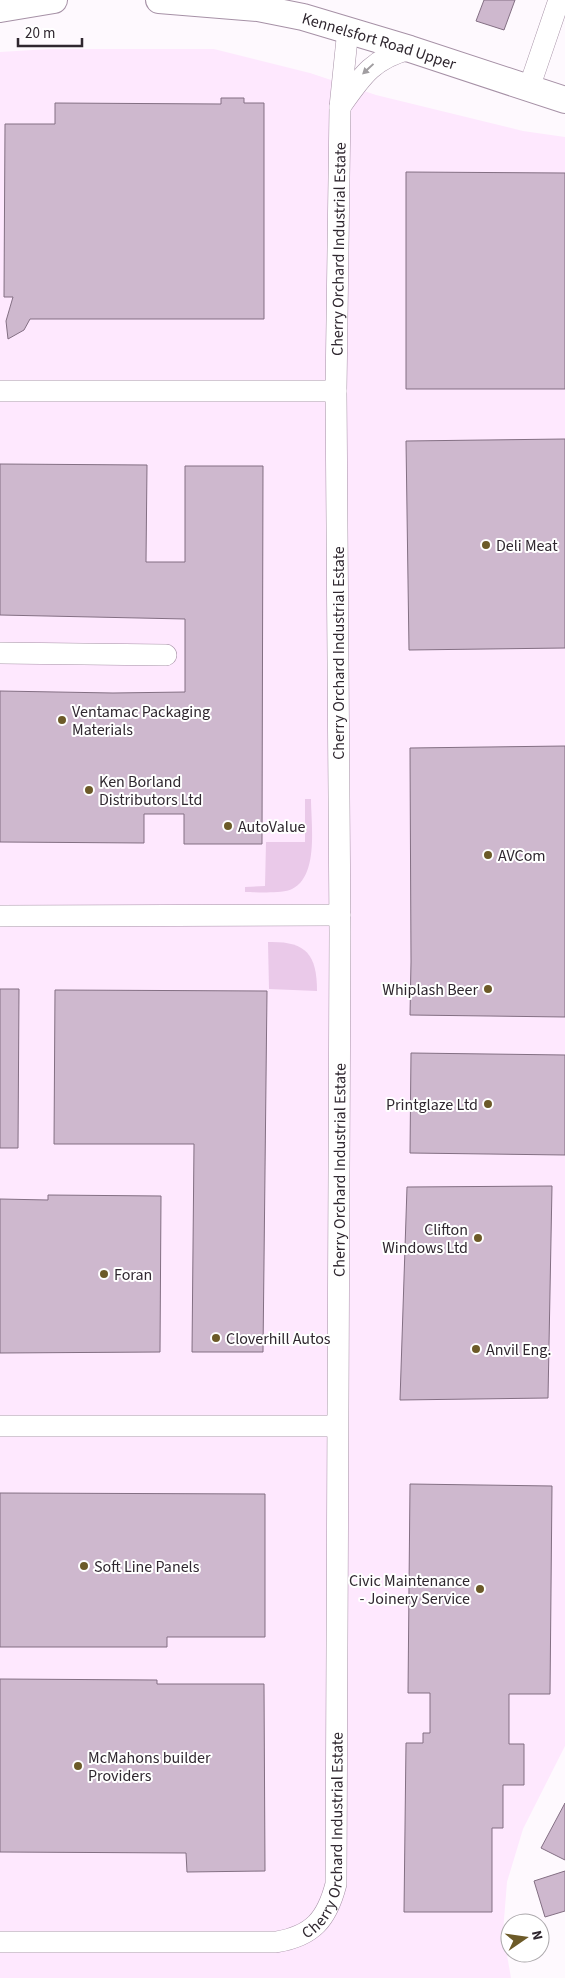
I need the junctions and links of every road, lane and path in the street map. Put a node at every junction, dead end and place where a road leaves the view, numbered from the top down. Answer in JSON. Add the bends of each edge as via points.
{"nodes":[{"id":1,"x":54,"y":0,"type":"edge"},
{"id":2,"x":159,"y":0,"type":"edge"},
{"id":3,"x":560,"y":0,"type":"edge"},
{"id":4,"x":6,"y":5,"type":"edge"},
{"id":5,"x":348,"y":29,"type":"junction"},
{"id":6,"x":410,"y":49,"type":"junction"},
{"id":7,"x":529,"y":88,"type":"junction"},
{"id":8,"x":565,"y":100,"type":"edge"},
{"id":9,"x":340,"y":107,"type":"junction"},
{"id":10,"x":0,"y":391,"type":"edge"},
{"id":11,"x":336,"y":391,"type":"junction"},
{"id":12,"x":0,"y":653,"type":"edge"},
{"id":13,"x":166,"y":654,"type":"dead end"},
{"id":14,"x":340,"y":915,"type":"junction"},
{"id":15,"x":0,"y":916,"type":"edge"},
{"id":16,"x":0,"y":1426,"type":"edge"},
{"id":17,"x":337,"y":1426,"type":"junction"},
{"id":18,"x":0,"y":1942,"type":"edge"}],
"edges":[{"from":1,"to":4,"type":"street"},
{"from":2,"to":5,"type":"street","name":"Kennelsfort Road Upper","via":[[258,8]]},
{"from":3,"to":7,"type":"street"},
{"from":5,"to":6,"type":"street","name":"Kennelsfort Road Upper"},
{"from":5,"to":9,"type":"street","name":"Cherry Orchard Industrial Estate"},
{"from":6,"to":7,"type":"street","name":"Kennelsfort Road Upper"},
{"from":6,"to":9,"type":"street","one_way":true,"via":[[372,65]]},
{"from":7,"to":8,"type":"street","name":"Kennelsfort Road Upper"},
{"from":9,"to":11,"type":"street","name":"Cherry Orchard Industrial Estate"},
{"from":10,"to":11,"type":"street"},
{"from":11,"to":14,"type":"street","name":"Cherry Orchard Industrial Estate"},
{"from":12,"to":13,"type":"street"},
{"from":14,"to":15,"type":"street"},
{"from":14,"to":17,"type":"street","name":"Cherry Orchard Industrial Estate"},
{"from":16,"to":17,"type":"street"},
{"from":17,"to":18,"type":"street","name":"Cherry Orchard Industrial Estate","via":[[336,1884],[325,1915],[304,1934],[276,1942]]}]}
